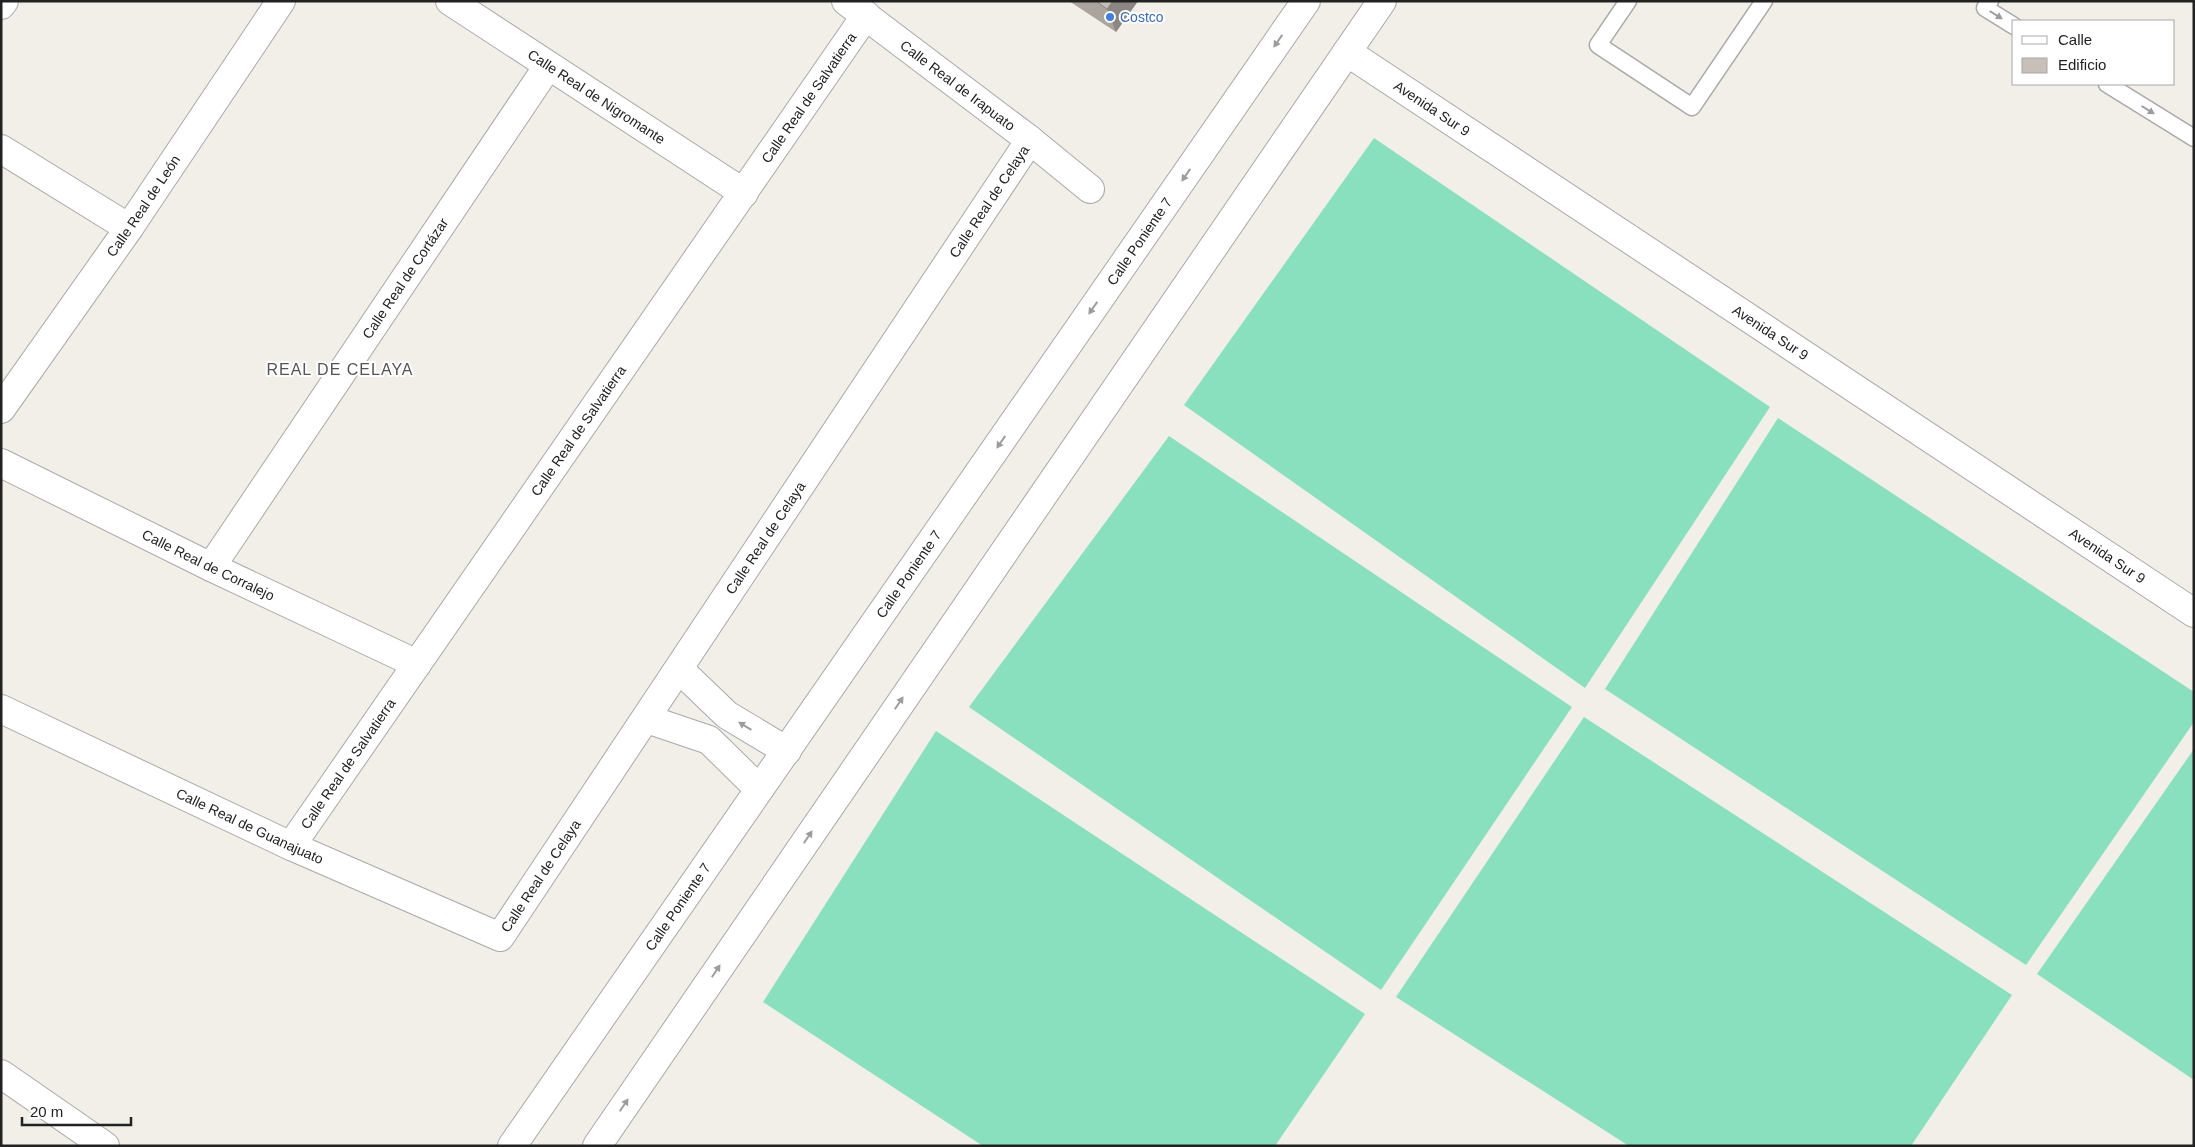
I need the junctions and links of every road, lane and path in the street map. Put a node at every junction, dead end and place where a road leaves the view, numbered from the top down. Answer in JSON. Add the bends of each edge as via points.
{"nodes":[{"id":1,"x":4,"y":1,"type":"edge"},
{"id":2,"x":281,"y":1,"type":"edge"},
{"id":3,"x":450,"y":1,"type":"edge"},
{"id":4,"x":1306,"y":1,"type":"edge"},
{"id":5,"x":1382,"y":1,"type":"edge"},
{"id":6,"x":1628,"y":1,"type":"edge"},
{"id":7,"x":1764,"y":1,"type":"edge"},
{"id":8,"x":1990,"y":1,"type":"edge"},
{"id":9,"x":1,"y":5,"type":"edge"},
{"id":10,"x":856,"y":8,"type":"edge"},
{"id":11,"x":2012,"y":25,"type":"edge"},
{"id":12,"x":1347,"y":52,"type":"junction"},
{"id":13,"x":548,"y":66,"type":"junction"},
{"id":14,"x":2109,"y":85,"type":"edge"},
{"id":15,"x":2194,"y":138,"type":"edge"},
{"id":16,"x":1030,"y":140,"type":"junction"},
{"id":17,"x":1,"y":149,"type":"edge"},
{"id":18,"x":1090,"y":189,"type":"dead end"},
{"id":19,"x":744,"y":193,"type":"junction"},
{"id":20,"x":129,"y":228,"type":"junction"},
{"id":21,"x":1,"y":409,"type":"edge"},
{"id":22,"x":1,"y":463,"type":"edge"},
{"id":23,"x":211,"y":567,"type":"junction"},
{"id":24,"x":2194,"y":613,"type":"edge"},
{"id":25,"x":417,"y":664,"type":"junction"},
{"id":26,"x":679,"y":669,"type":"junction"},
{"id":27,"x":1,"y":709,"type":"edge"},
{"id":28,"x":647,"y":719,"type":"junction"},
{"id":29,"x":787,"y":751,"type":"junction"},
{"id":30,"x":758,"y":788,"type":"junction"},
{"id":31,"x":291,"y":846,"type":"junction"},
{"id":32,"x":500,"y":937,"type":"joint"},
{"id":33,"x":1,"y":1074,"type":"edge"},
{"id":34,"x":105,"y":1146,"type":"edge"},
{"id":35,"x":512,"y":1146,"type":"edge"},
{"id":36,"x":597,"y":1146,"type":"edge"}],
"edges":[{"from":1,"to":9,"type":"street"},
{"from":2,"to":20,"type":"street","name":"Calle Real de León"},
{"from":3,"to":13,"type":"street","name":"Calle Real de Nigromante"},
{"from":4,"to":29,"type":"street","name":"Calle Poniente 7","one_way":true},
{"from":5,"to":12,"type":"street"},
{"from":6,"to":7,"type":"lane","via":[[1598,45],[1692,107]]},
{"from":8,"to":11,"type":"lane","one_way":true,"via":[[1985,8]]},
{"from":10,"to":16,"type":"street","name":"Calle Real de Irapuato"},
{"from":10,"to":19,"type":"street","name":"Calle Real de Salvatierra"},
{"from":12,"to":24,"type":"street","name":"Avenida Sur 9"},
{"from":36,"to":12,"type":"street","one_way":true},
{"from":13,"to":19,"type":"street","name":"Calle Real de Nigromante"},
{"from":13,"to":23,"type":"street","name":"Calle Real de Cortázar"},
{"from":14,"to":15,"type":"lane","one_way":true},
{"from":16,"to":18,"type":"street","name":"Calle Real de Irapuato"},
{"from":16,"to":26,"type":"street","name":"Calle Real de Celaya"},
{"from":17,"to":20,"type":"street"},
{"from":19,"to":25,"type":"street","name":"Calle Real de Salvatierra"},
{"from":20,"to":21,"type":"street","name":"Calle Real de León"},
{"from":22,"to":23,"type":"street","name":"Calle Real de Corralejo"},
{"from":23,"to":25,"type":"street","name":"Calle Real de Corralejo"},
{"from":25,"to":31,"type":"street","name":"Calle Real de Salvatierra"},
{"from":26,"to":28,"type":"street","name":"Calle Real de Celaya"},
{"from":29,"to":26,"type":"street","one_way":true,"via":[[727,716]]},
{"from":27,"to":31,"type":"street","name":"Calle Real de Guanajuato"},
{"from":28,"to":30,"type":"street","via":[[709,740]]},
{"from":28,"to":32,"type":"street","name":"Calle Real de Celaya"},
{"from":29,"to":30,"type":"street","name":"Calle Poniente 7"},
{"from":30,"to":35,"type":"street","name":"Calle Poniente 7"},
{"from":31,"to":32,"type":"street","name":"Calle Real de Guanajuato"},
{"from":33,"to":34,"type":"street"}]}
